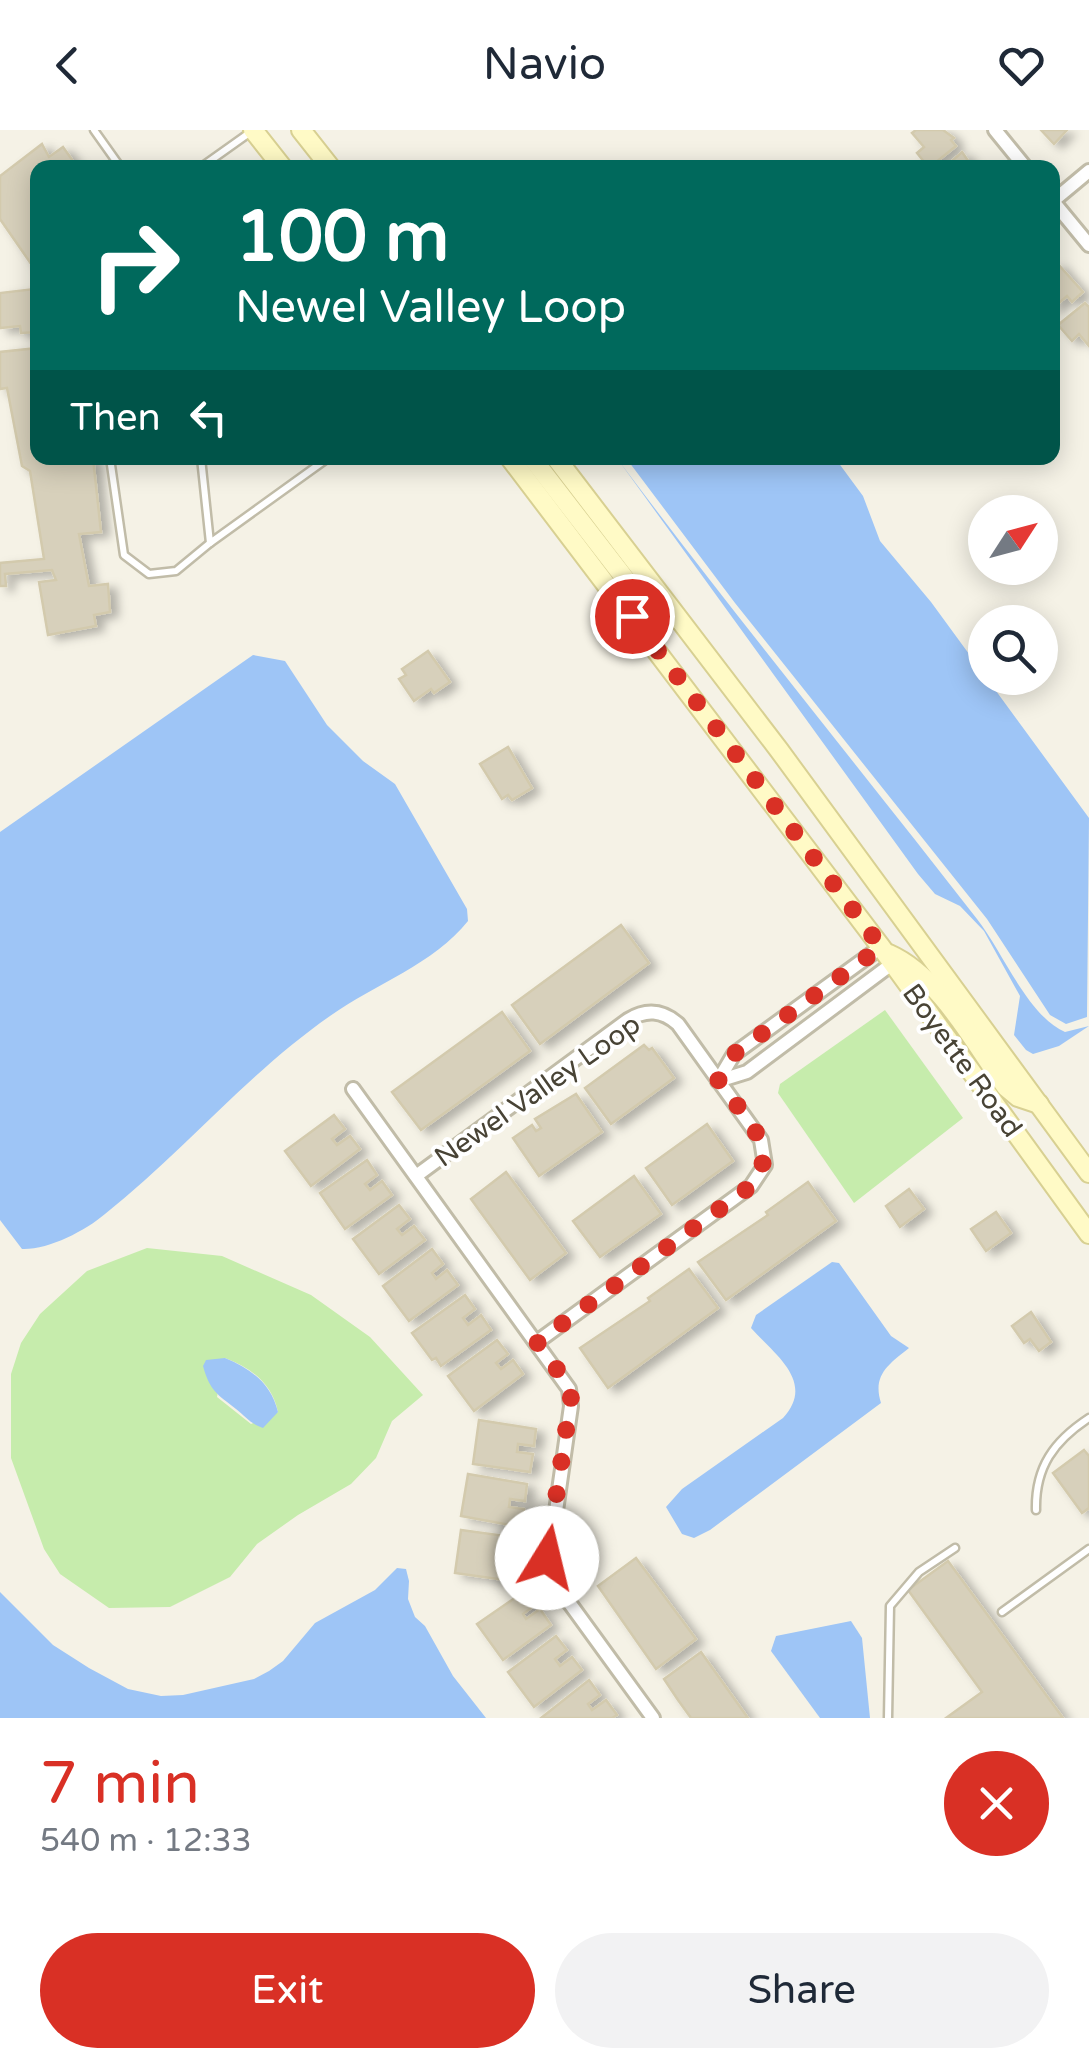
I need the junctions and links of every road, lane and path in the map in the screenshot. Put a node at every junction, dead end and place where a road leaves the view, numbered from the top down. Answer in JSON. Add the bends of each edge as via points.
{"nodes":[{"id":1,"x":94,"y":130,"type":"edge"},
{"id":2,"x":253,"y":130,"type":"edge"},
{"id":3,"x":301,"y":130,"type":"edge"},
{"id":4,"x":995,"y":130,"type":"edge"},
{"id":5,"x":115,"y":160,"type":"edge"},
{"id":6,"x":211,"y":160,"type":"edge"},
{"id":7,"x":277,"y":160,"type":"edge"},
{"id":8,"x":325,"y":160,"type":"edge"},
{"id":9,"x":1019,"y":160,"type":"edge"},
{"id":10,"x":1089,"y":170,"type":"edge"},
{"id":11,"x":1060,"y":194,"type":"edge"},
{"id":12,"x":1060,"y":209,"type":"edge"},
{"id":13,"x":1089,"y":244,"type":"edge"},
{"id":14,"x":111,"y":465,"type":"edge"},
{"id":15,"x":202,"y":465,"type":"edge"},
{"id":16,"x":315,"y":465,"type":"edge"},
{"id":17,"x":515,"y":465,"type":"edge"},
{"id":18,"x":537,"y":465,"type":"edge"},
{"id":19,"x":561,"y":465,"type":"edge"},
{"id":20,"x":210,"y":543,"type":"junction"},
{"id":21,"x":682,"y":621,"type":"junction"},
{"id":22,"x":886,"y":954,"type":"junction"},
{"id":23,"x":718,"y":1081,"type":"junction"},
{"id":24,"x":353,"y":1089,"type":"dead end"},
{"id":25,"x":1039,"y":1104,"type":"junction"},
{"id":26,"x":1089,"y":1173,"type":"edge"},
{"id":27,"x":416,"y":1176,"type":"junction"},
{"id":28,"x":1089,"y":1234,"type":"edge"},
{"id":29,"x":537,"y":1342,"type":"junction"},
{"id":30,"x":1089,"y":1418,"type":"edge"},
{"id":31,"x":1036,"y":1510,"type":"dead end"},
{"id":32,"x":955,"y":1548,"type":"dead end"},
{"id":33,"x":1089,"y":1549,"type":"edge"},
{"id":34,"x":1002,"y":1612,"type":"dead end"},
{"id":35,"x":654,"y":1718,"type":"edge"},
{"id":36,"x":888,"y":1718,"type":"edge"}],
"edges":[{"from":1,"to":5,"type":"lane"},
{"from":2,"to":6,"type":"lane"},
{"from":2,"to":7,"type":"main road"},
{"from":3,"to":8,"type":"main road"},
{"from":4,"to":9,"type":"street"},
{"from":10,"to":11,"type":"street"},
{"from":12,"to":13,"type":"street"},
{"from":14,"to":20,"type":"lane","via":[[124,555],[150,574],[176,571]]},
{"from":15,"to":20,"type":"lane"},
{"from":16,"to":20,"type":"lane"},
{"from":17,"to":22,"type":"main road","name":"Boyette Road"},
{"from":18,"to":21,"type":"main road","via":[[630,585]]},
{"from":19,"to":21,"type":"main road","name":"Boyette Road"},
{"from":21,"to":25,"type":"main road","name":"Boyette Road"},
{"from":22,"to":23,"type":"street","via":[[747,1072]]},
{"from":22,"to":23,"type":"street","via":[[734,1054]]},
{"from":22,"to":25,"type":"main road","via":[[922,976],[1012,1092]]},
{"from":22,"to":28,"type":"main road","name":"Boyette Road"},
{"from":23,"to":27,"type":"street","name":"Newel Valley Loop","via":[[670,1018],[639,1014]]},
{"from":23,"to":29,"type":"street","name":"Newel Valley Loop","via":[[761,1140],[760,1176]]},
{"from":24,"to":27,"type":"street"},
{"from":25,"to":26,"type":"main road","name":"Boyette Road"},
{"from":27,"to":29,"type":"street"},
{"from":29,"to":35,"type":"street","via":[[571,1397],[550,1575]]},
{"from":30,"to":31,"type":"lane","via":[[1045,1458]]},
{"from":32,"to":36,"type":"lane","via":[[919,1572],[890,1606]]},
{"from":33,"to":34,"type":"lane"}]}
